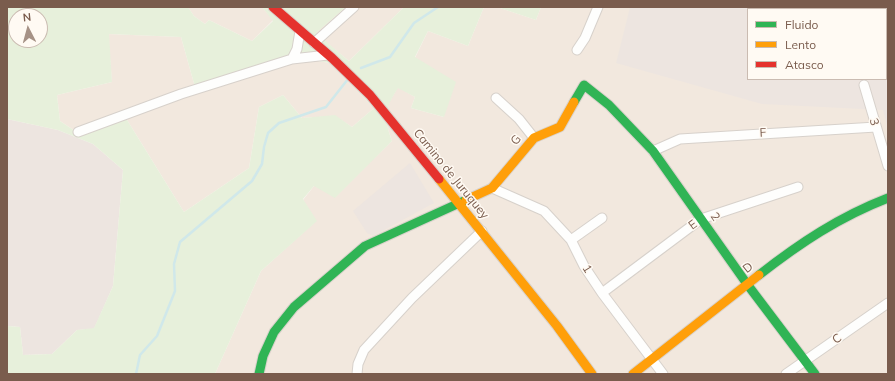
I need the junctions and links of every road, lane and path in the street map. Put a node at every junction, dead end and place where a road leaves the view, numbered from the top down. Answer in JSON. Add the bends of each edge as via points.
{"nodes":[{"id":1,"x":273,"y":7,"type":"edge"},
{"id":2,"x":354,"y":7,"type":"edge"},
{"id":3,"x":598,"y":7,"type":"edge"},
{"id":4,"x":300,"y":31,"type":"junction"},
{"id":5,"x":314,"y":43,"type":"junction"},
{"id":6,"x":577,"y":50,"type":"dead end"},
{"id":7,"x":328,"y":55,"type":"junction"},
{"id":8,"x":292,"y":59,"type":"junction"},
{"id":9,"x":584,"y":85,"type":"joint"},
{"id":10,"x":864,"y":85,"type":"dead end"},
{"id":11,"x":496,"y":98,"type":"dead end"},
{"id":12,"x":876,"y":127,"type":"junction"},
{"id":13,"x":78,"y":132,"type":"dead end"},
{"id":14,"x":534,"y":138,"type":"junction"},
{"id":15,"x":653,"y":151,"type":"junction"},
{"id":16,"x":887,"y":163,"type":"edge"},
{"id":17,"x":798,"y":187,"type":"dead end"},
{"id":18,"x":492,"y":188,"type":"junction"},
{"id":19,"x":888,"y":198,"type":"edge"},
{"id":20,"x":458,"y":203,"type":"junction"},
{"id":21,"x":602,"y":218,"type":"dead end"},
{"id":22,"x":701,"y":219,"type":"junction"},
{"id":23,"x":482,"y":231,"type":"junction"},
{"id":24,"x":570,"y":240,"type":"junction"},
{"id":25,"x":747,"y":284,"type":"junction"},
{"id":26,"x":602,"y":293,"type":"junction"},
{"id":27,"x":888,"y":303,"type":"edge"},
{"id":28,"x":652,"y":360,"type":"junction"},
{"id":29,"x":805,"y":361,"type":"junction"},
{"id":30,"x":259,"y":374,"type":"edge"},
{"id":31,"x":357,"y":374,"type":"edge"},
{"id":32,"x":592,"y":374,"type":"edge"},
{"id":33,"x":634,"y":374,"type":"edge"},
{"id":34,"x":663,"y":374,"type":"edge"},
{"id":35,"x":786,"y":374,"type":"edge"},
{"id":36,"x":814,"y":374,"type":"edge"}],
"edges":[{"from":1,"to":4,"type":"street","name":"Camino de Juruquey"},
{"from":2,"to":5,"type":"street"},
{"from":3,"to":6,"type":"street"},
{"from":4,"to":5,"type":"street","name":"Camino de Juruquey"},
{"from":4,"to":8,"type":"street","via":[[297,49]]},
{"from":5,"to":7,"type":"street","name":"Camino de Juruquey"},
{"from":7,"to":8,"type":"street"},
{"from":7,"to":20,"type":"street","name":"Camino de Juruquey","via":[[370,95]]},
{"from":8,"to":13,"type":"street","via":[[181,94]]},
{"from":9,"to":14,"type":"street","name":"G","via":[[560,127]]},
{"from":9,"to":15,"type":"street","name":"2","via":[[609,105]]},
{"from":10,"to":12,"type":"street","name":"3"},
{"from":11,"to":14,"type":"street","via":[[519,119]]},
{"from":12,"to":15,"type":"street","name":"F","via":[[680,139]]},
{"from":12,"to":16,"type":"street","name":"3"},
{"from":14,"to":18,"type":"street","name":"G"},
{"from":15,"to":22,"type":"street","name":"2"},
{"from":17,"to":22,"type":"street","name":"E"},
{"from":18,"to":20,"type":"street","name":"G"},
{"from":18,"to":24,"type":"street","name":"1","via":[[544,211]]},
{"from":19,"to":25,"type":"street","name":"D","via":[[855,211],[796,246]]},
{"from":20,"to":23,"type":"street","name":"Camino de Juruquey"},
{"from":20,"to":30,"type":"street","name":"G","via":[[366,246],[294,306],[274,332],[263,356]]},
{"from":21,"to":24,"type":"street"},
{"from":22,"to":25,"type":"street","name":"2"},
{"from":22,"to":26,"type":"street","name":"E"},
{"from":23,"to":31,"type":"street","via":[[412,298],[364,350]]},
{"from":23,"to":32,"type":"street","name":"Camino de Juruquey"},
{"from":24,"to":26,"type":"street","name":"1"},
{"from":25,"to":28,"type":"street","name":"D"},
{"from":25,"to":29,"type":"street","name":"2"},
{"from":26,"to":28,"type":"street","name":"1"},
{"from":27,"to":29,"type":"street","name":"C"},
{"from":28,"to":33,"type":"street","name":"D"},
{"from":28,"to":34,"type":"street","name":"1"},
{"from":29,"to":35,"type":"street","name":"C"},
{"from":29,"to":36,"type":"street","name":"2"}]}
